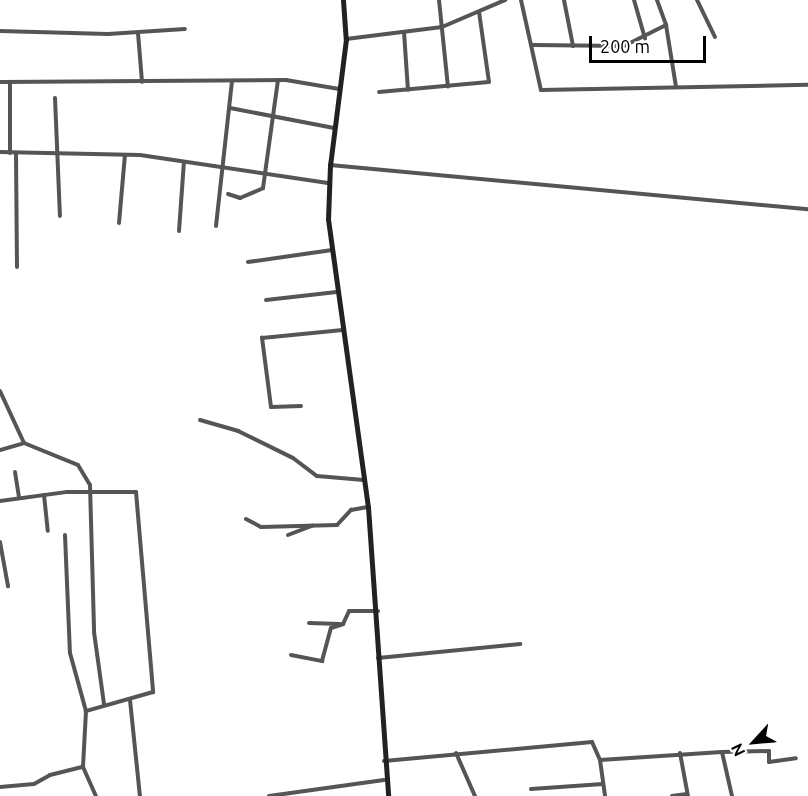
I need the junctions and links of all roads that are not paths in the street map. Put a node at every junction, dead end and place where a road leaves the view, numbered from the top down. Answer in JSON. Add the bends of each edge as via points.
{"nodes":[{"id":1,"x":343,"y":0,"type":"edge"},
{"id":2,"x":439,"y":0,"type":"edge"},
{"id":3,"x":506,"y":0,"type":"edge"},
{"id":4,"x":521,"y":0,"type":"edge"},
{"id":5,"x":634,"y":0,"type":"edge"},
{"id":6,"x":657,"y":0,"type":"edge"},
{"id":7,"x":697,"y":0,"type":"edge"},
{"id":8,"x":565,"y":1,"type":"edge"},
{"id":9,"x":479,"y":12,"type":"junction"},
{"id":10,"x":666,"y":25,"type":"junction"},
{"id":11,"x":442,"y":27,"type":"junction"},
{"id":12,"x":185,"y":29,"type":"dead end"},
{"id":13,"x":0,"y":31,"type":"edge"},
{"id":14,"x":404,"y":32,"type":"junction"},
{"id":15,"x":138,"y":33,"type":"junction"},
{"id":16,"x":715,"y":37,"type":"dead end"},
{"id":17,"x":645,"y":38,"type":"junction"},
{"id":18,"x":346,"y":39,"type":"junction"},
{"id":19,"x":533,"y":45,"type":"junction"},
{"id":20,"x":573,"y":46,"type":"junction"},
{"id":21,"x":278,"y":80,"type":"junction"},
{"id":22,"x":0,"y":82,"type":"edge"},
{"id":23,"x":142,"y":82,"type":"junction"},
{"id":24,"x":232,"y":82,"type":"junction"},
{"id":25,"x":10,"y":83,"type":"junction"},
{"id":26,"x":808,"y":86,"type":"edge"},
{"id":27,"x":448,"y":87,"type":"junction"},
{"id":28,"x":676,"y":87,"type":"junction"},
{"id":29,"x":339,"y":89,"type":"junction"},
{"id":30,"x":408,"y":90,"type":"junction"},
{"id":31,"x":379,"y":92,"type":"dead end"},
{"id":32,"x":56,"y":98,"type":"dead end"},
{"id":33,"x":230,"y":108,"type":"junction"},
{"id":34,"x":273,"y":116,"type":"junction"},
{"id":35,"x":334,"y":128,"type":"junction"},
{"id":36,"x":0,"y":152,"type":"edge"},
{"id":37,"x":10,"y":153,"type":"junction"},
{"id":38,"x":16,"y":154,"type":"junction"},
{"id":39,"x":60,"y":154,"type":"junction"},
{"id":40,"x":125,"y":155,"type":"junction"},
{"id":41,"x":184,"y":162,"type":"junction"},
{"id":42,"x":330,"y":165,"type":"junction"},
{"id":43,"x":222,"y":167,"type":"junction"},
{"id":44,"x":264,"y":173,"type":"junction"},
{"id":45,"x":328,"y":183,"type":"junction"},
{"id":46,"x":228,"y":194,"type":"dead end"},
{"id":47,"x":808,"y":210,"type":"edge"},
{"id":48,"x":60,"y":216,"type":"dead end"},
{"id":49,"x":119,"y":222,"type":"dead end"},
{"id":50,"x":216,"y":226,"type":"dead end"},
{"id":51,"x":179,"y":231,"type":"dead end"},
{"id":52,"x":332,"y":250,"type":"junction"},
{"id":53,"x":248,"y":262,"type":"dead end"},
{"id":54,"x":17,"y":267,"type":"dead end"},
{"id":55,"x":337,"y":292,"type":"junction"},
{"id":56,"x":266,"y":300,"type":"dead end"},
{"id":57,"x":344,"y":330,"type":"junction"},
{"id":58,"x":0,"y":391,"type":"edge"},
{"id":59,"x":301,"y":406,"type":"dead end"},
{"id":60,"x":200,"y":420,"type":"dead end"},
{"id":61,"x":24,"y":443,"type":"junction"},
{"id":62,"x":0,"y":450,"type":"edge"},
{"id":63,"x":15,"y":472,"type":"dead end"},
{"id":64,"x":364,"y":480,"type":"junction"},
{"id":65,"x":92,"y":493,"type":"junction"},
{"id":66,"x":44,"y":495,"type":"junction"},
{"id":67,"x":19,"y":497,"type":"junction"},
{"id":68,"x":0,"y":501,"type":"edge"},
{"id":69,"x":368,"y":507,"type":"junction"},
{"id":70,"x":246,"y":519,"type":"dead end"},
{"id":71,"x":313,"y":526,"type":"junction"},
{"id":72,"x":48,"y":531,"type":"dead end"},
{"id":73,"x":65,"y":535,"type":"dead end"},
{"id":74,"x":288,"y":535,"type":"dead end"},
{"id":75,"x":0,"y":542,"type":"edge"},
{"id":76,"x":1,"y":553,"type":"edge"},
{"id":77,"x":8,"y":586,"type":"dead end"},
{"id":78,"x":378,"y":611,"type":"junction"},
{"id":79,"x":309,"y":623,"type":"dead end"},
{"id":80,"x":344,"y":624,"type":"junction"},
{"id":81,"x":520,"y":644,"type":"dead end"},
{"id":82,"x":291,"y":656,"type":"dead end"},
{"id":83,"x":377,"y":658,"type":"junction"},
{"id":84,"x":130,"y":700,"type":"junction"},
{"id":85,"x":105,"y":704,"type":"junction"},
{"id":86,"x":86,"y":711,"type":"junction"},
{"id":87,"x":722,"y":752,"type":"junction"},
{"id":88,"x":456,"y":753,"type":"junction"},
{"id":89,"x":680,"y":753,"type":"junction"},
{"id":90,"x":796,"y":759,"type":"dead end"},
{"id":91,"x":600,"y":760,"type":"junction"},
{"id":92,"x":384,"y":761,"type":"junction"},
{"id":93,"x":83,"y":767,"type":"junction"},
{"id":94,"x":384,"y":780,"type":"junction"},
{"id":95,"x":603,"y":784,"type":"junction"},
{"id":96,"x":0,"y":787,"type":"edge"},
{"id":97,"x":531,"y":789,"type":"dead end"},
{"id":98,"x":286,"y":794,"type":"edge"},
{"id":99,"x":687,"y":795,"type":"edge"},
{"id":100,"x":96,"y":796,"type":"edge"},
{"id":101,"x":140,"y":796,"type":"edge"},
{"id":102,"x":269,"y":796,"type":"edge"},
{"id":103,"x":388,"y":796,"type":"edge"},
{"id":104,"x":475,"y":796,"type":"edge"},
{"id":105,"x":605,"y":796,"type":"edge"},
{"id":106,"x":672,"y":796,"type":"edge"},
{"id":107,"x":732,"y":796,"type":"edge"}],
"edges":[{"from":1,"to":18,"type":"main road"},
{"from":2,"to":11,"type":"street"},
{"from":3,"to":9,"type":"street"},
{"from":4,"to":19,"type":"street"},
{"from":5,"to":17,"type":"street"},
{"from":6,"to":10,"type":"street"},
{"from":7,"to":16,"type":"street"},
{"from":8,"to":20,"type":"street"},
{"from":9,"to":11,"type":"street"},
{"from":9,"to":27,"type":"street","via":[[490,81]]},
{"from":10,"to":17,"type":"street"},
{"from":10,"to":28,"type":"street"},
{"from":11,"to":14,"type":"street"},
{"from":11,"to":27,"type":"street"},
{"from":12,"to":15,"type":"street"},
{"from":13,"to":15,"type":"street"},
{"from":14,"to":18,"type":"street"},
{"from":14,"to":30,"type":"street"},
{"from":15,"to":23,"type":"street"},
{"from":17,"to":20,"type":"street","via":[[624,46]]},
{"from":18,"to":29,"type":"main road"},
{"from":19,"to":20,"type":"street"},
{"from":19,"to":28,"type":"street","via":[[541,90]]},
{"from":21,"to":24,"type":"street"},
{"from":21,"to":29,"type":"street"},
{"from":21,"to":34,"type":"street"},
{"from":22,"to":25,"type":"street"},
{"from":23,"to":24,"type":"street"},
{"from":23,"to":25,"type":"street"},
{"from":24,"to":33,"type":"street"},
{"from":25,"to":37,"type":"street"},
{"from":26,"to":28,"type":"street"},
{"from":27,"to":30,"type":"street"},
{"from":29,"to":35,"type":"main road"},
{"from":30,"to":31,"type":"street"},
{"from":32,"to":39,"type":"street"},
{"from":33,"to":34,"type":"street"},
{"from":33,"to":43,"type":"street"},
{"from":34,"to":35,"type":"street"},
{"from":34,"to":44,"type":"street"},
{"from":35,"to":42,"type":"main road"},
{"from":36,"to":37,"type":"street"},
{"from":37,"to":38,"type":"street"},
{"from":38,"to":39,"type":"street"},
{"from":38,"to":54,"type":"street"},
{"from":39,"to":40,"type":"street"},
{"from":39,"to":48,"type":"street"},
{"from":40,"to":41,"type":"street"},
{"from":40,"to":49,"type":"street"},
{"from":41,"to":43,"type":"street"},
{"from":41,"to":51,"type":"street"},
{"from":42,"to":45,"type":"main road"},
{"from":42,"to":47,"type":"street"},
{"from":43,"to":44,"type":"street"},
{"from":43,"to":50,"type":"street"},
{"from":44,"to":45,"type":"street"},
{"from":44,"to":46,"type":"street","via":[[260,192],[240,198]]},
{"from":45,"to":52,"type":"main road"},
{"from":52,"to":53,"type":"street"},
{"from":52,"to":55,"type":"main road"},
{"from":55,"to":56,"type":"street"},
{"from":55,"to":57,"type":"main road"},
{"from":57,"to":59,"type":"street","via":[[262,338],[271,408]]},
{"from":57,"to":64,"type":"main road"},
{"from":58,"to":61,"type":"street"},
{"from":60,"to":64,"type":"street","via":[[238,431],[293,458],[317,476]]},
{"from":61,"to":62,"type":"street"},
{"from":61,"to":65,"type":"street","via":[[78,465]]},
{"from":63,"to":67,"type":"street"},
{"from":64,"to":69,"type":"main road"},
{"from":65,"to":66,"type":"street"},
{"from":65,"to":84,"type":"street","via":[[132,489],[137,496],[153,692]]},
{"from":65,"to":85,"type":"street","via":[[94,632]]},
{"from":66,"to":67,"type":"street"},
{"from":66,"to":72,"type":"street"},
{"from":67,"to":68,"type":"street"},
{"from":69,"to":71,"type":"street","via":[[353,509],[336,525]]},
{"from":69,"to":78,"type":"main road"},
{"from":70,"to":71,"type":"street","via":[[261,526]]},
{"from":71,"to":74,"type":"street"},
{"from":73,"to":86,"type":"street","via":[[70,653]]},
{"from":75,"to":76,"type":"street"},
{"from":76,"to":77,"type":"street"},
{"from":78,"to":80,"type":"street","via":[[349,610]]},
{"from":78,"to":83,"type":"main road"},
{"from":79,"to":80,"type":"street"},
{"from":80,"to":82,"type":"street","via":[[331,628],[322,661]]},
{"from":81,"to":83,"type":"street"},
{"from":83,"to":92,"type":"main road"},
{"from":84,"to":85,"type":"street"},
{"from":84,"to":101,"type":"street"},
{"from":85,"to":86,"type":"street"},
{"from":86,"to":93,"type":"street"},
{"from":87,"to":89,"type":"street"},
{"from":87,"to":90,"type":"street","via":[[757,749],[769,751],[769,762]]},
{"from":87,"to":107,"type":"street"},
{"from":88,"to":91,"type":"street","via":[[592,742]]},
{"from":88,"to":92,"type":"street"},
{"from":88,"to":104,"type":"street"},
{"from":89,"to":91,"type":"street"},
{"from":89,"to":99,"type":"street"},
{"from":91,"to":95,"type":"street"},
{"from":92,"to":94,"type":"main road"},
{"from":93,"to":96,"type":"street","via":[[50,775],[34,784]]},
{"from":93,"to":100,"type":"street"},
{"from":94,"to":98,"type":"street"},
{"from":94,"to":103,"type":"main road"},
{"from":95,"to":97,"type":"street"},
{"from":95,"to":105,"type":"street"},
{"from":98,"to":102,"type":"street"},
{"from":99,"to":106,"type":"street"}]}
